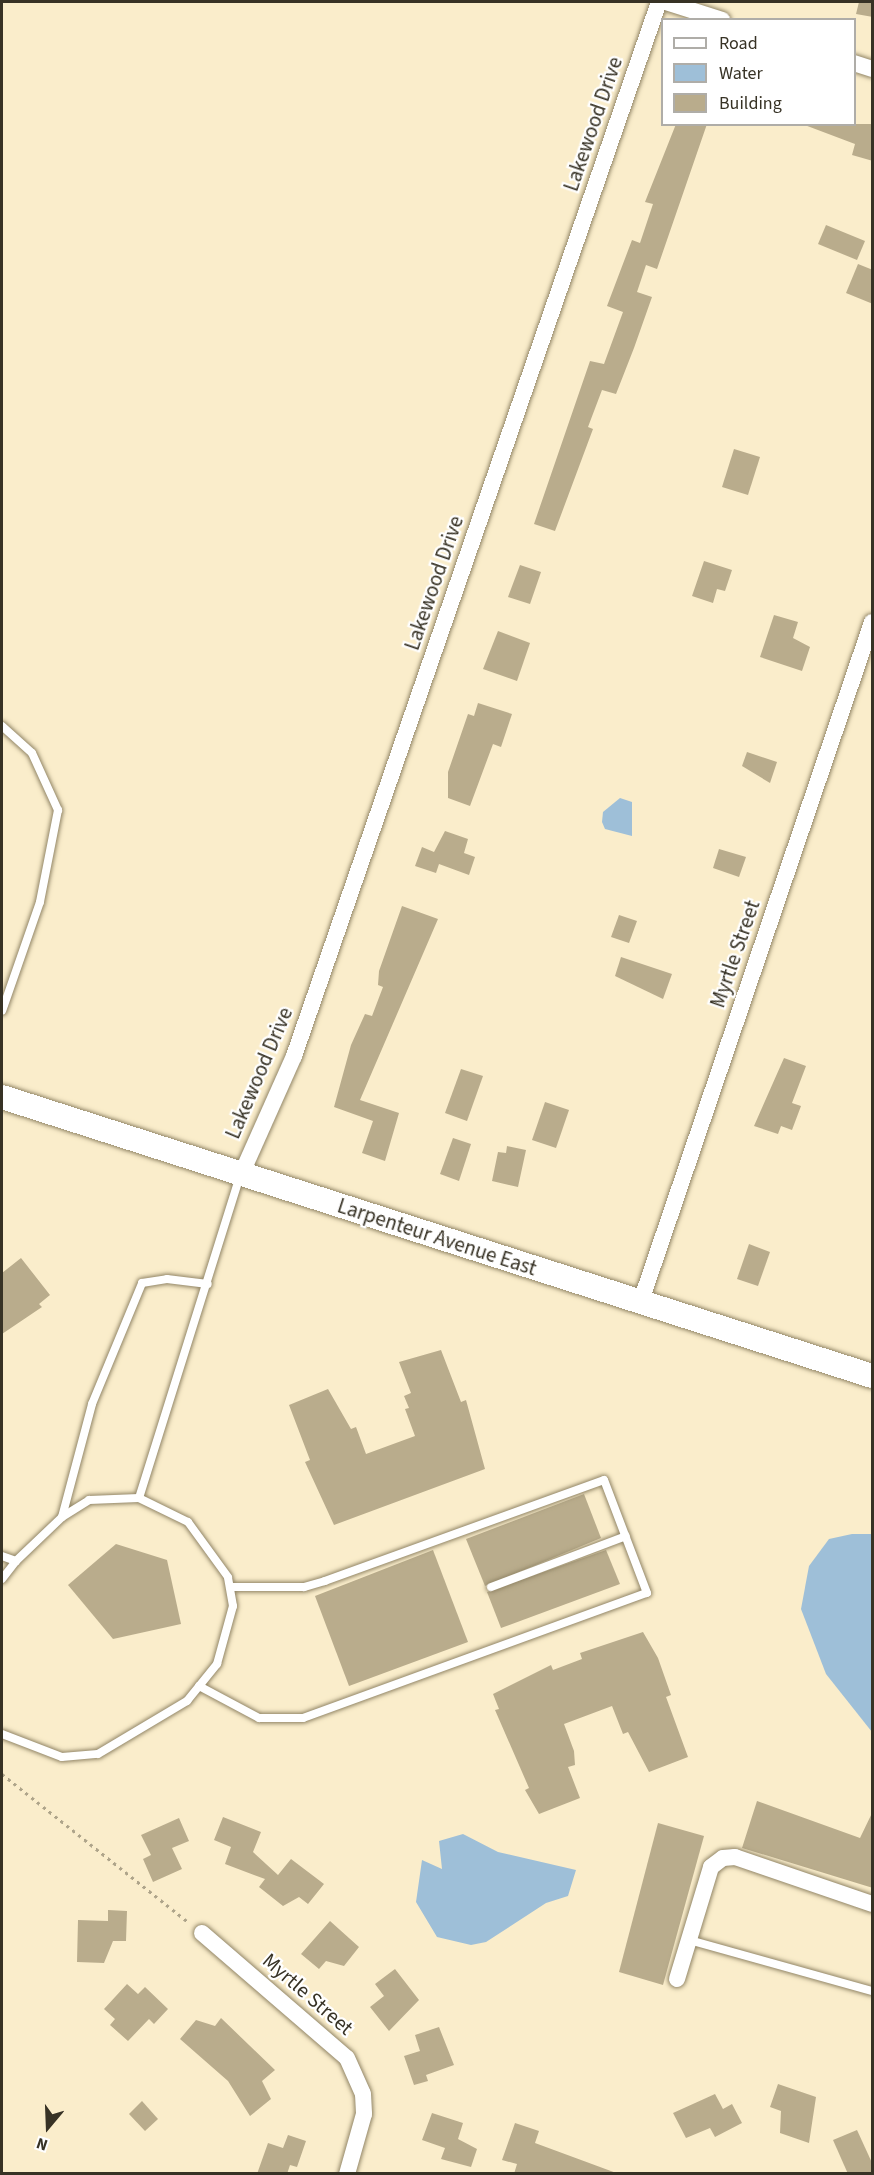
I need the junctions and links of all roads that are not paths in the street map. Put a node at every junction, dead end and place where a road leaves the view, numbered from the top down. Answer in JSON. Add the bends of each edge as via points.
{"nodes":[{"id":1,"x":659,"y":2,"type":"edge"},
{"id":2,"x":666,"y":2,"type":"edge"},
{"id":3,"x":716,"y":18,"type":"edge"},
{"id":4,"x":856,"y":63,"type":"edge"},
{"id":5,"x":873,"y":69,"type":"edge"},
{"id":6,"x":873,"y":622,"type":"edge"},
{"id":7,"x":2,"y":726,"type":"edge"},
{"id":8,"x":2,"y":1011,"type":"edge"},
{"id":9,"x":2,"y":1097,"type":"edge"},
{"id":10,"x":241,"y":1175,"type":"junction"},
{"id":11,"x":208,"y":1284,"type":"junction"},
{"id":12,"x":641,"y":1301,"type":"junction"},
{"id":13,"x":873,"y":1376,"type":"edge"},
{"id":14,"x":139,"y":1498,"type":"junction"},
{"id":15,"x":62,"y":1517,"type":"junction"},
{"id":16,"x":626,"y":1536,"type":"junction"},
{"id":17,"x":2,"y":1556,"type":"edge"},
{"id":18,"x":16,"y":1562,"type":"junction"},
{"id":19,"x":2,"y":1578,"type":"edge"},
{"id":20,"x":230,"y":1587,"type":"junction"},
{"id":21,"x":491,"y":1587,"type":"dead end"},
{"id":22,"x":199,"y":1686,"type":"junction"},
{"id":23,"x":2,"y":1734,"type":"edge"},
{"id":24,"x":873,"y":1904,"type":"edge"},
{"id":25,"x":202,"y":1934,"type":"road end"},
{"id":26,"x":689,"y":1940,"type":"junction"},
{"id":27,"x":677,"y":1979,"type":"dead end"},
{"id":28,"x":873,"y":1991,"type":"edge"},
{"id":29,"x":347,"y":2174,"type":"edge"}],
"edges":[{"from":1,"to":10,"type":"street","name":"Lakewood Drive","via":[[294,1056]]},
{"from":2,"to":3,"type":"street"},
{"from":4,"to":5,"type":"street"},
{"from":6,"to":12,"type":"street","name":"Myrtle Street"},
{"from":7,"to":8,"type":"lane","via":[[32,753],[58,810],[40,902]]},
{"from":9,"to":10,"type":"street","name":"Larpenteur Avenue East"},
{"from":10,"to":11,"type":"lane"},
{"from":10,"to":12,"type":"street","name":"Larpenteur Avenue East"},
{"from":11,"to":14,"type":"lane"},
{"from":11,"to":15,"type":"lane","via":[[167,1278],[142,1283],[92,1404]]},
{"from":12,"to":13,"type":"street","name":"Larpenteur Avenue East"},
{"from":14,"to":15,"type":"lane","via":[[89,1500]]},
{"from":14,"to":20,"type":"lane","via":[[188,1522],[228,1576]]},
{"from":15,"to":18,"type":"lane"},
{"from":16,"to":20,"type":"lane","via":[[604,1480],[325,1581],[304,1587]]},
{"from":16,"to":21,"type":"lane"},
{"from":16,"to":22,"type":"lane","via":[[647,1593],[303,1718],[259,1718]]},
{"from":17,"to":18,"type":"lane"},
{"from":18,"to":19,"type":"lane"},
{"from":20,"to":22,"type":"lane","via":[[233,1606],[217,1664]]},
{"from":22,"to":23,"type":"lane","via":[[187,1701],[98,1754],[62,1756]]},
{"from":24,"to":26,"type":"street","via":[[735,1857],[723,1858],[711,1867]]},
{"from":25,"to":29,"type":"street","name":"Myrtle Street","via":[[347,2058],[363,2094],[364,2114]]},
{"from":26,"to":27,"type":"street"},
{"from":26,"to":28,"type":"lane"}]}
